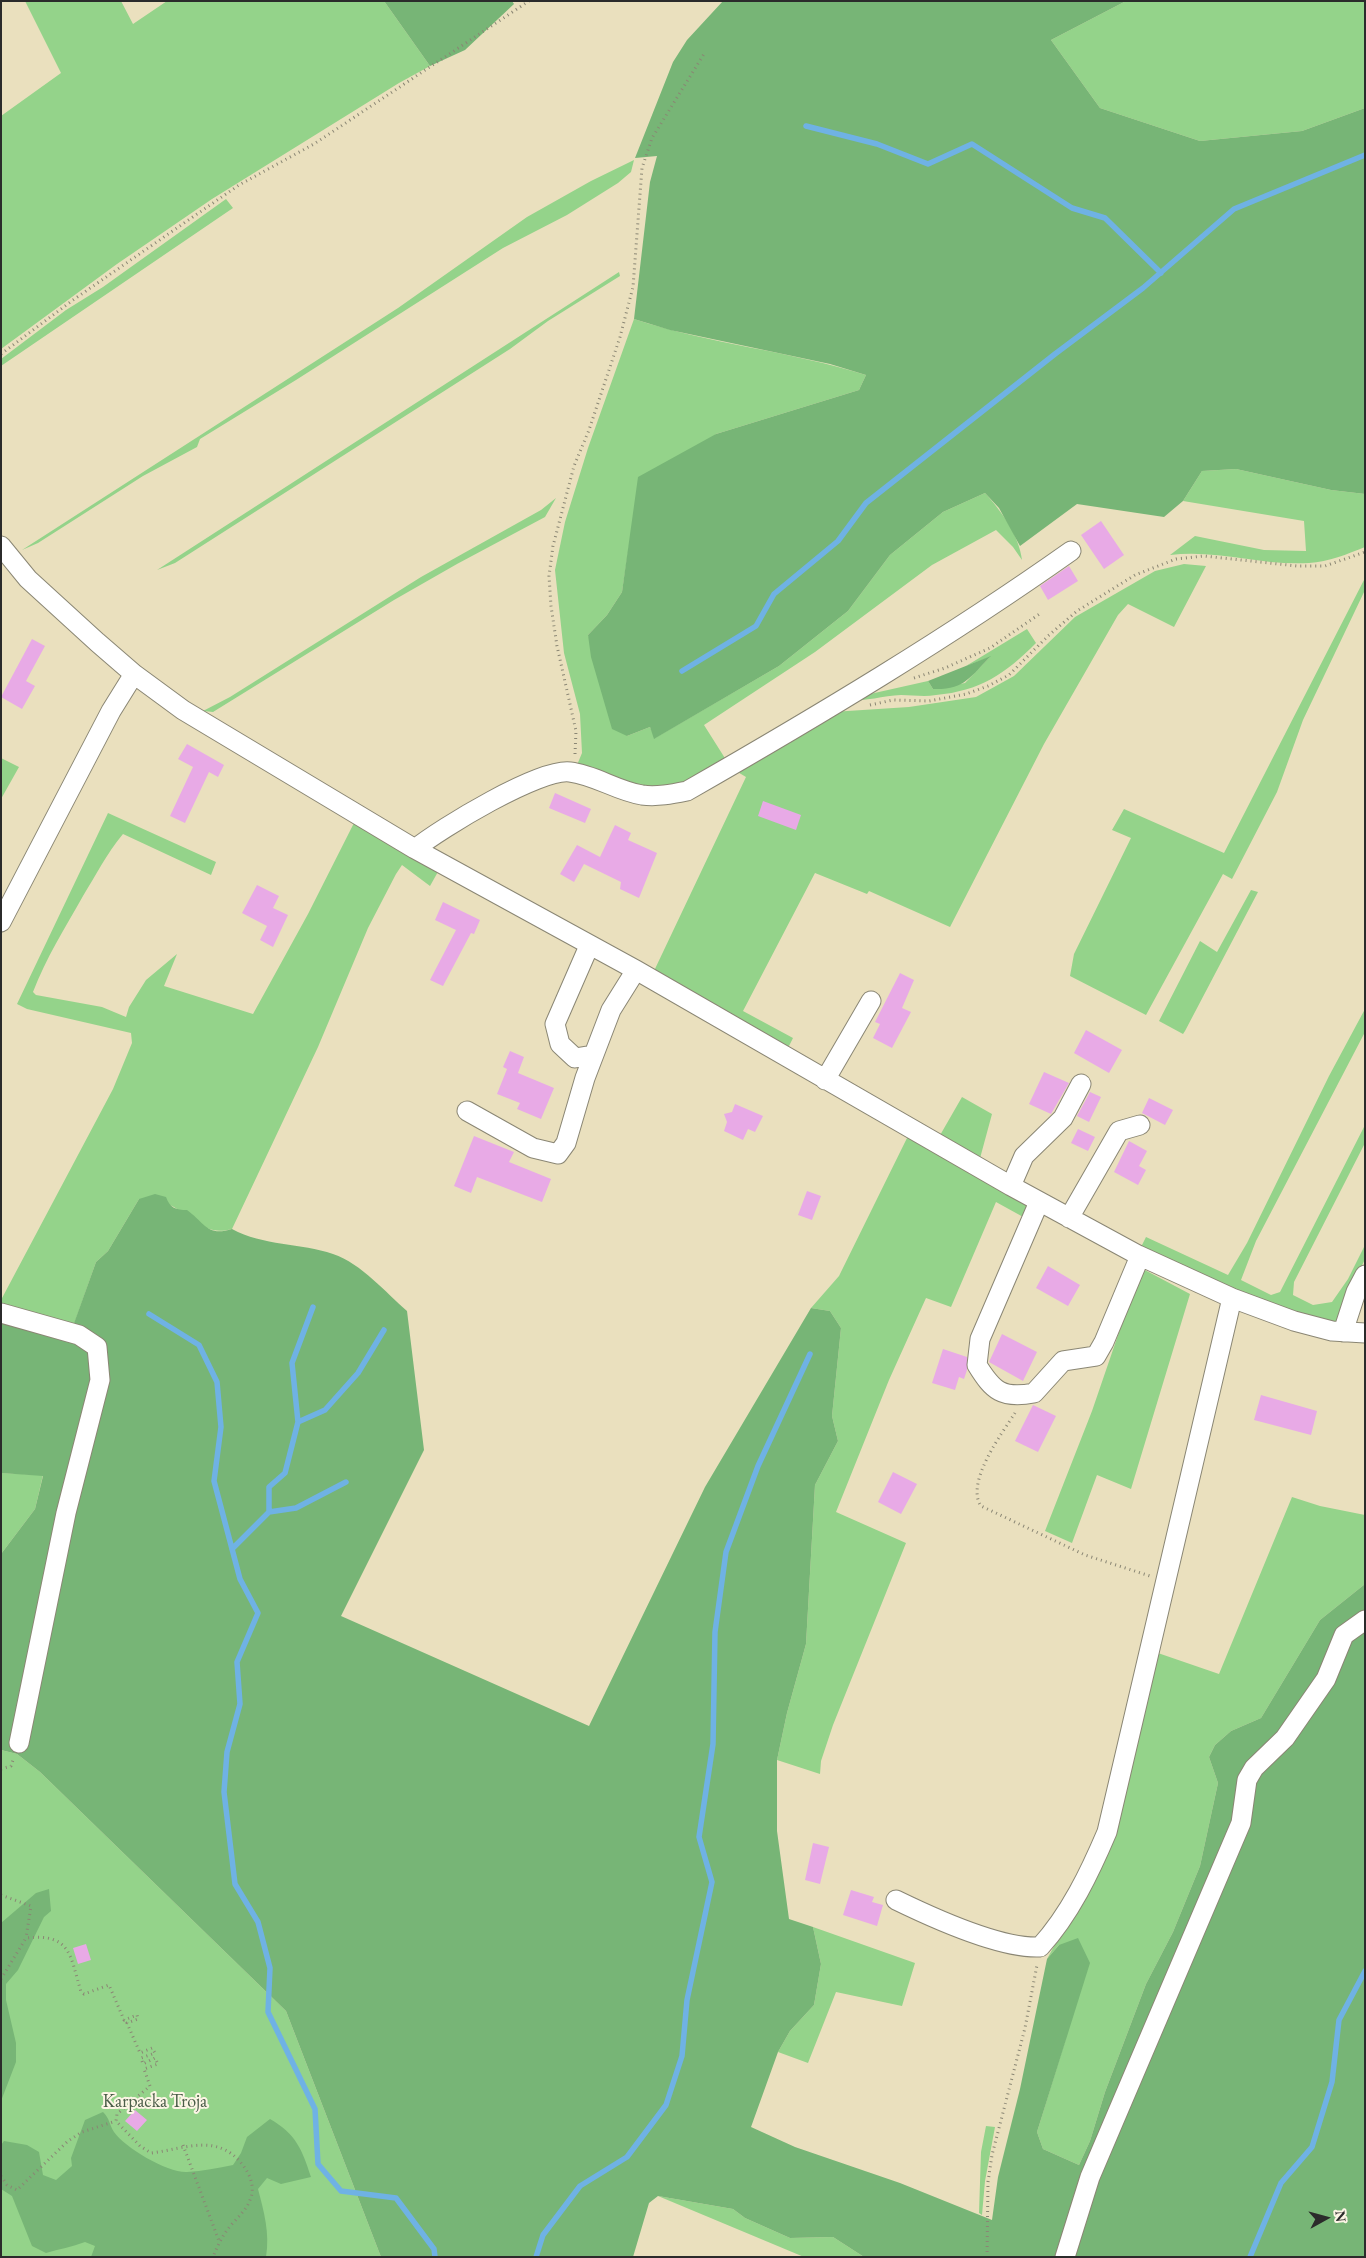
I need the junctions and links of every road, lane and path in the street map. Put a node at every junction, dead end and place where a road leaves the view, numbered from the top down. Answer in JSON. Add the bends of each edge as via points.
{"nodes":[{"id":1,"x":529,"y":1,"type":"edge"},
{"id":2,"x":704,"y":54,"type":"dead end"},
{"id":3,"x":1,"y":354,"type":"edge"},
{"id":4,"x":2,"y":549,"type":"edge"},
{"id":5,"x":1071,"y":551,"type":"dead end"},
{"id":6,"x":1365,"y":552,"type":"edge"},
{"id":7,"x":1041,"y":613,"type":"dead end"},
{"id":8,"x":134,"y":674,"type":"junction"},
{"id":9,"x":912,"y":679,"type":"dead end"},
{"id":10,"x":836,"y":705,"type":"junction"},
{"id":11,"x":564,"y":772,"type":"junction"},
{"id":12,"x":415,"y":849,"type":"junction"},
{"id":13,"x":1,"y":922,"type":"edge"},
{"id":14,"x":589,"y":946,"type":"junction"},
{"id":15,"x":636,"y":970,"type":"junction"},
{"id":16,"x":871,"y":1001,"type":"dead end"},
{"id":17,"x":593,"y":1055,"type":"junction"},
{"id":18,"x":826,"y":1080,"type":"junction"},
{"id":19,"x":1081,"y":1084,"type":"dead end"},
{"id":20,"x":467,"y":1111,"type":"dead end"},
{"id":21,"x":1140,"y":1125,"type":"dead end"},
{"id":22,"x":1011,"y":1186,"type":"junction"},
{"id":23,"x":1039,"y":1202,"type":"junction"},
{"id":24,"x":1069,"y":1218,"type":"junction"},
{"id":25,"x":1140,"y":1256,"type":"junction"},
{"id":26,"x":1365,"y":1275,"type":"edge"},
{"id":27,"x":1232,"y":1298,"type":"junction"},
{"id":28,"x":1,"y":1313,"type":"edge"},
{"id":29,"x":1343,"y":1332,"type":"junction"},
{"id":30,"x":1365,"y":1333,"type":"edge"},
{"id":31,"x":1026,"y":1394,"type":"junction"},
{"id":32,"x":1166,"y":1584,"type":"junction"},
{"id":33,"x":1365,"y":1620,"type":"edge"},
{"id":34,"x":19,"y":1743,"type":"dead end"},
{"id":35,"x":1,"y":1895,"type":"edge"},
{"id":36,"x":896,"y":1900,"type":"dead end"},
{"id":37,"x":26,"y":1938,"type":"junction"},
{"id":38,"x":1040,"y":1947,"type":"junction"},
{"id":39,"x":1,"y":1979,"type":"edge"},
{"id":40,"x":116,"y":2121,"type":"junction"},
{"id":41,"x":183,"y":2145,"type":"junction"},
{"id":42,"x":1,"y":2176,"type":"edge"},
{"id":43,"x":219,"y":2241,"type":"junction"},
{"id":44,"x":213,"y":2257,"type":"edge"},
{"id":45,"x":987,"y":2257,"type":"edge"},
{"id":46,"x":1064,"y":2257,"type":"edge"}],
"edges":[{"from":1,"to":3,"type":"path","via":[[321,139],[239,185]]},
{"from":2,"to":11,"type":"path","via":[[652,138],[642,168],[633,287],[620,337],[574,466],[552,546],[551,606],[576,731],[575,756]]},
{"from":4,"to":8,"type":"street","via":[[28,579]]},
{"from":5,"to":10,"type":"street"},
{"from":6,"to":10,"type":"path","via":[[1325,566],[1204,556],[1176,559],[1135,575],[1077,611],[1009,675],[988,686],[929,701],[893,700],[870,706]]},
{"from":7,"to":9,"type":"path","via":[[990,648]]},
{"from":8,"to":12,"type":"street","via":[[183,710]]},
{"from":8,"to":13,"type":"street","via":[[111,711]]},
{"from":10,"to":11,"type":"street","via":[[687,791],[661,796],[640,795],[590,776]]},
{"from":11,"to":12,"type":"street","via":[[556,771],[530,781],[432,836]]},
{"from":12,"to":14,"type":"street"},
{"from":14,"to":15,"type":"street"},
{"from":14,"to":17,"type":"street","via":[[555,1024],[560,1044],[575,1058]]},
{"from":15,"to":17,"type":"street","via":[[611,1010]]},
{"from":15,"to":18,"type":"street"},
{"from":16,"to":18,"type":"street"},
{"from":17,"to":20,"type":"street","via":[[566,1143],[558,1154],[534,1148]]},
{"from":18,"to":22,"type":"street"},
{"from":19,"to":22,"type":"street","via":[[1063,1118],[1024,1156]]},
{"from":21,"to":24,"type":"street","via":[[1119,1131]]},
{"from":22,"to":23,"type":"street"},
{"from":23,"to":24,"type":"street"},
{"from":23,"to":31,"type":"street","via":[[980,1338],[976,1365],[990,1386],[1012,1396]]},
{"from":24,"to":25,"type":"street"},
{"from":25,"to":27,"type":"street"},
{"from":25,"to":31,"type":"street","via":[[1096,1356],[1063,1361],[1034,1393]]},
{"from":26,"to":29,"type":"street"},
{"from":27,"to":29,"type":"street","via":[[1294,1321]]},
{"from":27,"to":32,"type":"street"},
{"from":28,"to":34,"type":"street","via":[[79,1335],[98,1347],[100,1380],[66,1513]]},
{"from":29,"to":30,"type":"street"},
{"from":31,"to":32,"type":"path","via":[[987,1457],[978,1481],[978,1500],[982,1506],[1085,1554]]},
{"from":32,"to":38,"type":"street","via":[[1107,1832],[1090,1872],[1053,1933]]},
{"from":33,"to":46,"type":"street","via":[[1344,1635],[1322,1685],[1285,1738],[1254,1768],[1247,1780],[1241,1823],[1090,2177]]},
{"from":35,"to":37,"type":"path","via":[[31,1906]]},
{"from":36,"to":38,"type":"street","via":[[937,1920],[1022,1948]]},
{"from":37,"to":39,"type":"path"},
{"from":37,"to":40,"type":"path","via":[[44,1936],[59,1940],[66,1947],[81,1992],[84,1994],[108,1985],[124,2020],[137,2015],[138,2018],[127,2024],[140,2053],[152,2048],[154,2053],[141,2058],[143,2064],[155,2058],[158,2064],[144,2069],[150,2086],[117,2114]]},
{"from":38,"to":45,"type":"path","via":[[1025,2028],[992,2156],[988,2182]]},
{"from":40,"to":41,"type":"path","via":[[151,2153]]},
{"from":40,"to":42,"type":"path","via":[[82,2132],[68,2141],[17,2190],[7,2185]]},
{"from":41,"to":43,"type":"path"},
{"from":41,"to":43,"type":"path","via":[[197,2144],[231,2152],[250,2175],[251,2198],[245,2211]]},
{"from":43,"to":44,"type":"path"}]}
